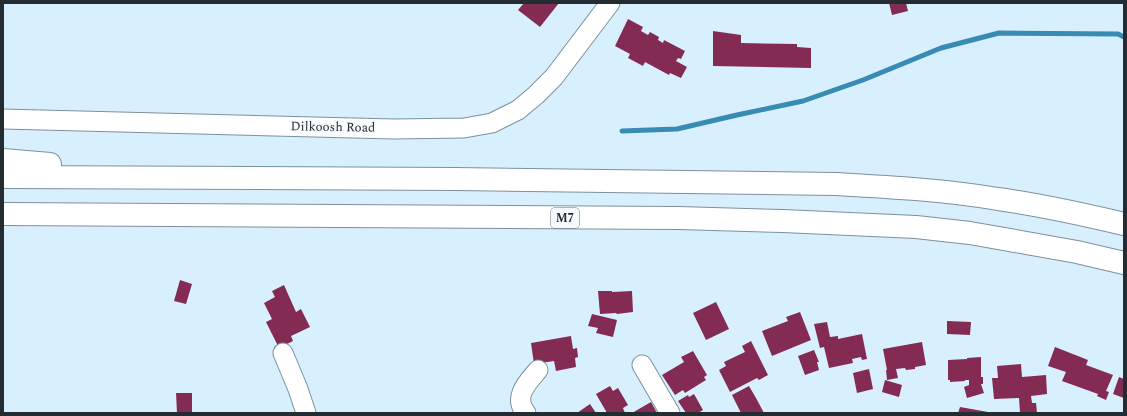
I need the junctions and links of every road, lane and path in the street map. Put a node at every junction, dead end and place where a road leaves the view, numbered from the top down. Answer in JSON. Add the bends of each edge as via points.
{"nodes":[{"id":1,"x":610,"y":3,"type":"edge"},
{"id":2,"x":3,"y":119,"type":"edge"},
{"id":3,"x":3,"y":160,"type":"edge"},
{"id":4,"x":3,"y":177,"type":"edge"},
{"id":5,"x":101,"y":177,"type":"junction"},
{"id":6,"x":3,"y":214,"type":"edge"},
{"id":7,"x":1124,"y":224,"type":"edge"},
{"id":8,"x":1124,"y":263,"type":"edge"},
{"id":9,"x":283,"y":353,"type":"dead end"},
{"id":10,"x":642,"y":365,"type":"dead end"},
{"id":11,"x":538,"y":370,"type":"dead end"},
{"id":12,"x":306,"y":413,"type":"edge"},
{"id":13,"x":526,"y":413,"type":"edge"},
{"id":14,"x":670,"y":413,"type":"edge"}],
"edges":[{"from":1,"to":2,"type":"street","name":"Dilkoosh Road","via":[[554,77],[518,110],[492,123],[464,128],[394,129]]},
{"from":3,"to":5,"type":"highway","via":[[66,166]]},
{"from":4,"to":5,"type":"highway"},
{"from":5,"to":7,"type":"highway","via":[[447,178],[836,184],[997,199]]},
{"from":6,"to":8,"type":"highway","number":"M7","via":[[678,218],[783,221],[916,227],[970,233]]},
{"from":9,"to":12,"type":"street"},
{"from":10,"to":14,"type":"street"},
{"from":11,"to":13,"type":"street","via":[[521,394],[521,404]]}]}
